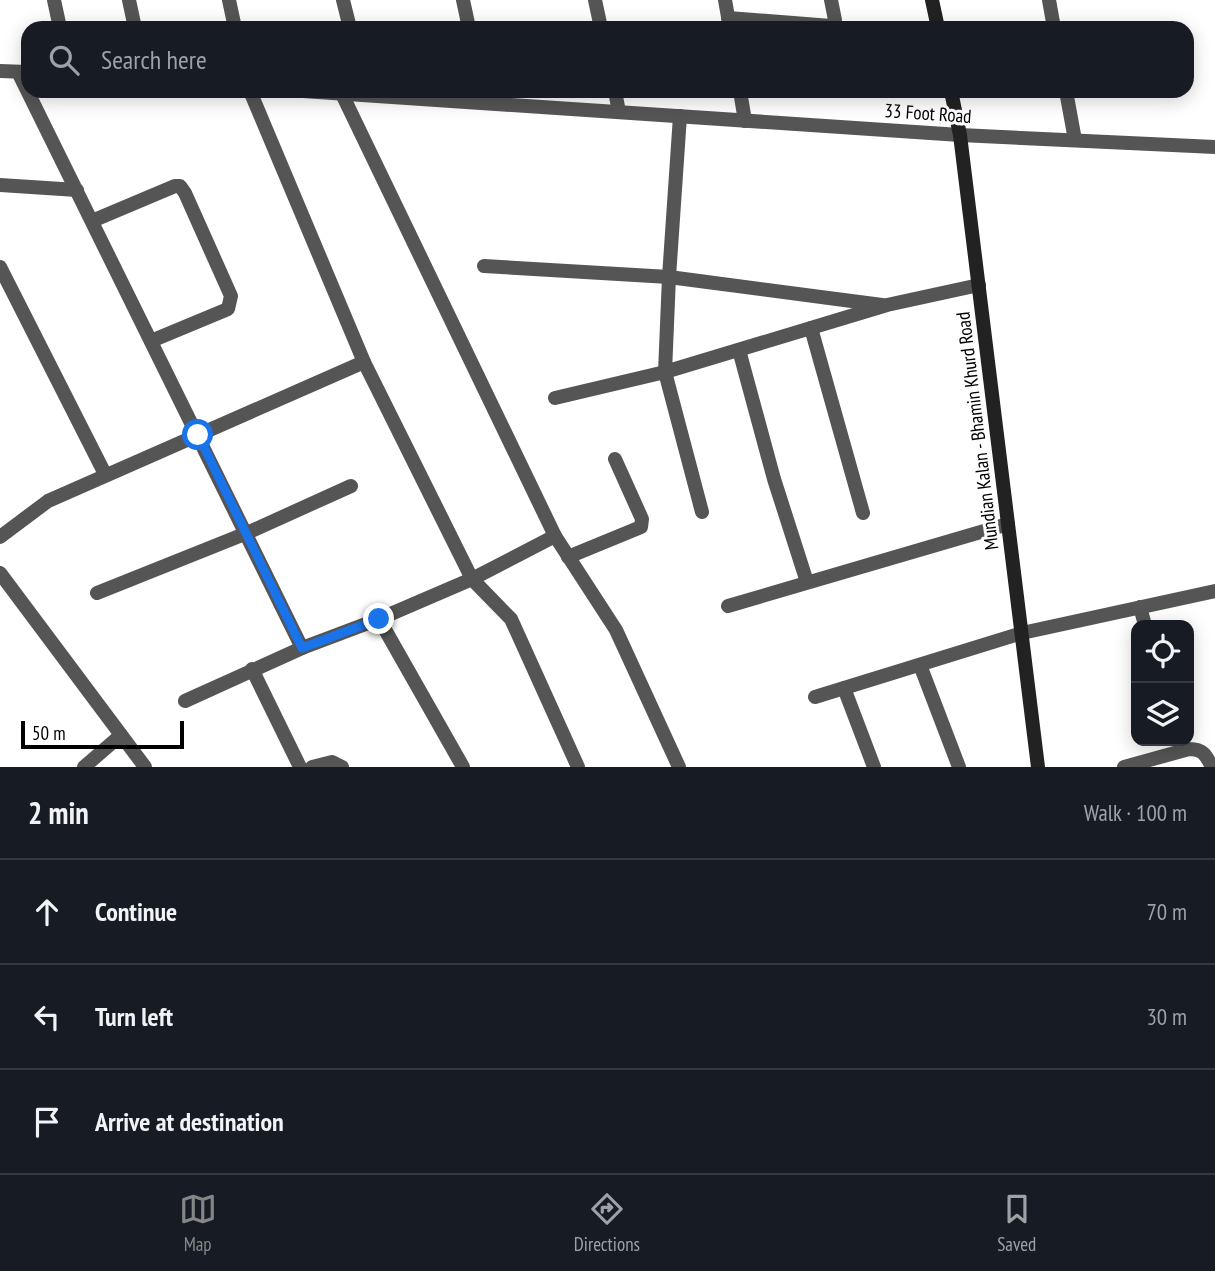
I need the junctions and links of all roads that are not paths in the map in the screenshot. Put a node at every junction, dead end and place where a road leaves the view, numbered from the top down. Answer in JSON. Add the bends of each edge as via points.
{"nodes":[{"id":1,"x":54,"y":0,"type":"edge"},
{"id":2,"x":129,"y":0,"type":"edge"},
{"id":3,"x":229,"y":0,"type":"edge"},
{"id":4,"x":344,"y":0,"type":"edge"},
{"id":5,"x":463,"y":0,"type":"edge"},
{"id":6,"x":594,"y":0,"type":"edge"},
{"id":7,"x":725,"y":0,"type":"edge"},
{"id":8,"x":831,"y":0,"type":"edge"},
{"id":9,"x":932,"y":0,"type":"edge"},
{"id":10,"x":1049,"y":0,"type":"edge"},
{"id":11,"x":58,"y":21,"type":"edge"},
{"id":12,"x":134,"y":21,"type":"edge"},
{"id":13,"x":234,"y":21,"type":"edge"},
{"id":14,"x":348,"y":21,"type":"edge"},
{"id":15,"x":468,"y":21,"type":"edge"},
{"id":16,"x":599,"y":21,"type":"edge"},
{"id":17,"x":729,"y":21,"type":"edge"},
{"id":18,"x":834,"y":21,"type":"edge"},
{"id":19,"x":936,"y":21,"type":"edge"},
{"id":20,"x":1053,"y":21,"type":"edge"},
{"id":21,"x":0,"y":71,"type":"edge"},
{"id":22,"x":21,"y":72,"type":"edge"},
{"id":23,"x":35,"y":98,"type":"edge"},
{"id":24,"x":253,"y":98,"type":"edge"},
{"id":25,"x":344,"y":98,"type":"edge"},
{"id":26,"x":493,"y":98,"type":"edge"},
{"id":27,"x":616,"y":98,"type":"edge"},
{"id":28,"x":741,"y":98,"type":"edge"},
{"id":29,"x":952,"y":98,"type":"edge"},
{"id":30,"x":1067,"y":98,"type":"edge"},
{"id":31,"x":619,"y":112,"type":"junction"},
{"id":32,"x":680,"y":116,"type":"junction"},
{"id":33,"x":745,"y":121,"type":"junction"},
{"id":34,"x":960,"y":135,"type":"junction"},
{"id":35,"x":1075,"y":140,"type":"junction"},
{"id":36,"x":1215,"y":147,"type":"edge"},
{"id":37,"x":0,"y":185,"type":"edge"},
{"id":38,"x":77,"y":190,"type":"junction"},
{"id":39,"x":92,"y":221,"type":"junction"},
{"id":40,"x":484,"y":265,"type":"dead end"},
{"id":41,"x":0,"y":267,"type":"edge"},
{"id":42,"x":669,"y":277,"type":"junction"},
{"id":43,"x":979,"y":285,"type":"junction"},
{"id":44,"x":887,"y":305,"type":"junction"},
{"id":45,"x":811,"y":328,"type":"junction"},
{"id":46,"x":151,"y":341,"type":"junction"},
{"id":47,"x":739,"y":350,"type":"junction"},
{"id":48,"x":364,"y":362,"type":"junction"},
{"id":49,"x":665,"y":372,"type":"junction"},
{"id":50,"x":555,"y":398,"type":"dead end"},
{"id":51,"x":198,"y":435,"type":"junction"},
{"id":52,"x":615,"y":459,"type":"dead end"},
{"id":53,"x":105,"y":474,"type":"junction"},
{"id":54,"x":351,"y":486,"type":"dead end"},
{"id":55,"x":702,"y":512,"type":"dead end"},
{"id":56,"x":863,"y":513,"type":"dead end"},
{"id":57,"x":1008,"y":524,"type":"junction"},
{"id":58,"x":247,"y":533,"type":"junction"},
{"id":59,"x":555,"y":536,"type":"junction"},
{"id":60,"x":0,"y":537,"type":"edge"},
{"id":61,"x":568,"y":557,"type":"junction"},
{"id":62,"x":0,"y":573,"type":"edge"},
{"id":63,"x":472,"y":579,"type":"junction"},
{"id":64,"x":807,"y":582,"type":"junction"},
{"id":65,"x":1215,"y":591,"type":"edge"},
{"id":66,"x":97,"y":593,"type":"dead end"},
{"id":67,"x":728,"y":606,"type":"dead end"},
{"id":68,"x":1140,"y":607,"type":"junction"},
{"id":69,"x":379,"y":619,"type":"junction"},
{"id":70,"x":1144,"y":620,"type":"edge"},
{"id":71,"x":1022,"y":633,"type":"junction"},
{"id":72,"x":302,"y":648,"type":"junction"},
{"id":73,"x":920,"y":665,"type":"junction"},
{"id":74,"x":252,"y":669,"type":"junction"},
{"id":75,"x":844,"y":688,"type":"junction"},
{"id":76,"x":815,"y":697,"type":"dead end"},
{"id":77,"x":185,"y":701,"type":"dead end"},
{"id":78,"x":121,"y":735,"type":"junction"},
{"id":79,"x":1177,"y":747,"type":"edge"},
{"id":80,"x":84,"y":767,"type":"edge"},
{"id":81,"x":145,"y":767,"type":"edge"},
{"id":82,"x":300,"y":767,"type":"edge"},
{"id":83,"x":312,"y":767,"type":"edge"},
{"id":84,"x":342,"y":767,"type":"edge"},
{"id":85,"x":463,"y":767,"type":"edge"},
{"id":86,"x":578,"y":767,"type":"edge"},
{"id":87,"x":679,"y":767,"type":"edge"},
{"id":88,"x":874,"y":767,"type":"edge"},
{"id":89,"x":959,"y":767,"type":"edge"},
{"id":90,"x":1038,"y":767,"type":"edge"},
{"id":91,"x":1124,"y":767,"type":"edge"},
{"id":92,"x":1212,"y":767,"type":"edge"}],
"edges":[{"from":1,"to":11,"type":"street"},
{"from":2,"to":12,"type":"street"},
{"from":3,"to":13,"type":"street"},
{"from":4,"to":14,"type":"street"},
{"from":5,"to":15,"type":"street"},
{"from":6,"to":16,"type":"street"},
{"from":7,"to":17,"type":"street"},
{"from":8,"to":18,"type":"street"},
{"from":9,"to":19,"type":"street"},
{"from":10,"to":20,"type":"street"},
{"from":21,"to":22,"type":"street"},
{"from":23,"to":38,"type":"street"},
{"from":24,"to":48,"type":"street"},
{"from":25,"to":59,"type":"street"},
{"from":26,"to":31,"type":"street","name":"33 Foot Road"},
{"from":27,"to":31,"type":"street"},
{"from":28,"to":33,"type":"street"},
{"from":29,"to":34,"type":"street","name":"Mundian Kalan - Bhamin Khurd Road"},
{"from":30,"to":35,"type":"street"},
{"from":31,"to":32,"type":"street","name":"33 Foot Road"},
{"from":32,"to":33,"type":"street","name":"33 Foot Road"},
{"from":32,"to":42,"type":"street"},
{"from":33,"to":34,"type":"street","name":"33 Foot Road"},
{"from":34,"to":35,"type":"street","name":"33 Foot Road"},
{"from":34,"to":43,"type":"street","name":"Mundian Kalan - Bhamin Khurd Road"},
{"from":35,"to":36,"type":"street","name":"33 Foot Road"},
{"from":37,"to":38,"type":"street"},
{"from":38,"to":39,"type":"street"},
{"from":39,"to":46,"type":"street"},
{"from":39,"to":46,"type":"street","via":[[175,186],[185,193],[231,304]]},
{"from":40,"to":42,"type":"street"},
{"from":41,"to":53,"type":"street"},
{"from":42,"to":44,"type":"street"},
{"from":42,"to":49,"type":"street"},
{"from":43,"to":44,"type":"street"},
{"from":43,"to":57,"type":"street","name":"Mundian Kalan - Bhamin Khurd Road"},
{"from":44,"to":45,"type":"street"},
{"from":45,"to":47,"type":"street"},
{"from":45,"to":56,"type":"street"},
{"from":46,"to":51,"type":"street"},
{"from":47,"to":49,"type":"street"},
{"from":47,"to":64,"type":"street"},
{"from":48,"to":51,"type":"street"},
{"from":48,"to":63,"type":"street"},
{"from":49,"to":50,"type":"street"},
{"from":49,"to":55,"type":"street"},
{"from":51,"to":53,"type":"street"},
{"from":51,"to":58,"type":"street"},
{"from":52,"to":61,"type":"street","via":[[642,519],[641,527]]},
{"from":53,"to":60,"type":"street","via":[[48,501]]},
{"from":54,"to":58,"type":"street"},
{"from":57,"to":64,"type":"street"},
{"from":57,"to":71,"type":"street","name":"Mundian Kalan - Bhamin Khurd Road"},
{"from":58,"to":66,"type":"street"},
{"from":58,"to":72,"type":"street"},
{"from":59,"to":61,"type":"street"},
{"from":59,"to":63,"type":"street"},
{"from":61,"to":87,"type":"street","via":[[616,630]]},
{"from":62,"to":78,"type":"street"},
{"from":63,"to":69,"type":"street"},
{"from":63,"to":86,"type":"street","via":[[511,619]]},
{"from":64,"to":67,"type":"street"},
{"from":65,"to":68,"type":"street"},
{"from":68,"to":70,"type":"street"},
{"from":68,"to":71,"type":"street"},
{"from":69,"to":72,"type":"street"},
{"from":69,"to":85,"type":"street"},
{"from":71,"to":73,"type":"street"},
{"from":71,"to":90,"type":"street","name":"Mundian Kalan - Bhamin Khurd Road"},
{"from":72,"to":74,"type":"street"},
{"from":73,"to":75,"type":"street"},
{"from":73,"to":89,"type":"street"},
{"from":74,"to":77,"type":"street"},
{"from":74,"to":82,"type":"street"},
{"from":75,"to":76,"type":"street"},
{"from":75,"to":88,"type":"street"},
{"from":78,"to":80,"type":"street"},
{"from":78,"to":81,"type":"street"},
{"from":79,"to":91,"type":"street"},
{"from":79,"to":92,"type":"street","via":[[1199,749]]},
{"from":83,"to":84,"type":"street","via":[[332,762]]}]}
